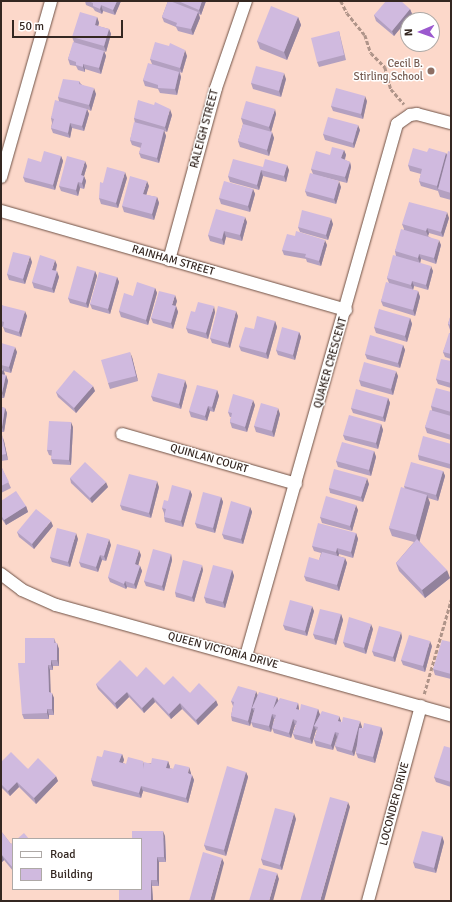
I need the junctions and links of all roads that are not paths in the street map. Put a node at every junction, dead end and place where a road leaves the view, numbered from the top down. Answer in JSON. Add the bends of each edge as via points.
{"nodes":[{"id":1,"x":52,"y":1,"type":"edge"},
{"id":2,"x":246,"y":1,"type":"edge"},
{"id":3,"x":451,"y":123,"type":"edge"},
{"id":4,"x":1,"y":177,"type":"edge"},
{"id":5,"x":1,"y":211,"type":"edge"},
{"id":6,"x":169,"y":260,"type":"junction"},
{"id":7,"x":346,"y":310,"type":"junction"},
{"id":8,"x":122,"y":434,"type":"dead end"},
{"id":9,"x":296,"y":484,"type":"junction"},
{"id":10,"x":1,"y":574,"type":"edge"},
{"id":11,"x":246,"y":656,"type":"junction"},
{"id":12,"x":421,"y":706,"type":"junction"},
{"id":13,"x":451,"y":715,"type":"edge"},
{"id":14,"x":368,"y":901,"type":"edge"}],
"edges":[{"from":1,"to":4,"type":"street"},
{"from":2,"to":6,"type":"street","name":"RALEIGH STREET","via":[[216,88]]},
{"from":3,"to":7,"type":"street","name":"QUAKER CRESCENT","via":[[410,115],[397,124]]},
{"from":5,"to":6,"type":"street","name":"RAINHAM STREET"},
{"from":6,"to":7,"type":"street","name":"RAINHAM STREET"},
{"from":7,"to":9,"type":"street","name":"QUAKER CRESCENT"},
{"from":8,"to":9,"type":"street","name":"QUINLAN COURT"},
{"from":9,"to":11,"type":"street","name":"QUAKER CRESCENT"},
{"from":10,"to":11,"type":"street","name":"QUEEN VICTORIA DRIVE","via":[[22,590],[56,605]]},
{"from":11,"to":12,"type":"street","name":"QUEEN VICTORIA DRIVE"},
{"from":12,"to":13,"type":"street","name":"QUEEN VICTORIA DRIVE"},
{"from":12,"to":14,"type":"street","name":"LOCONDER DRIVE"}]}
